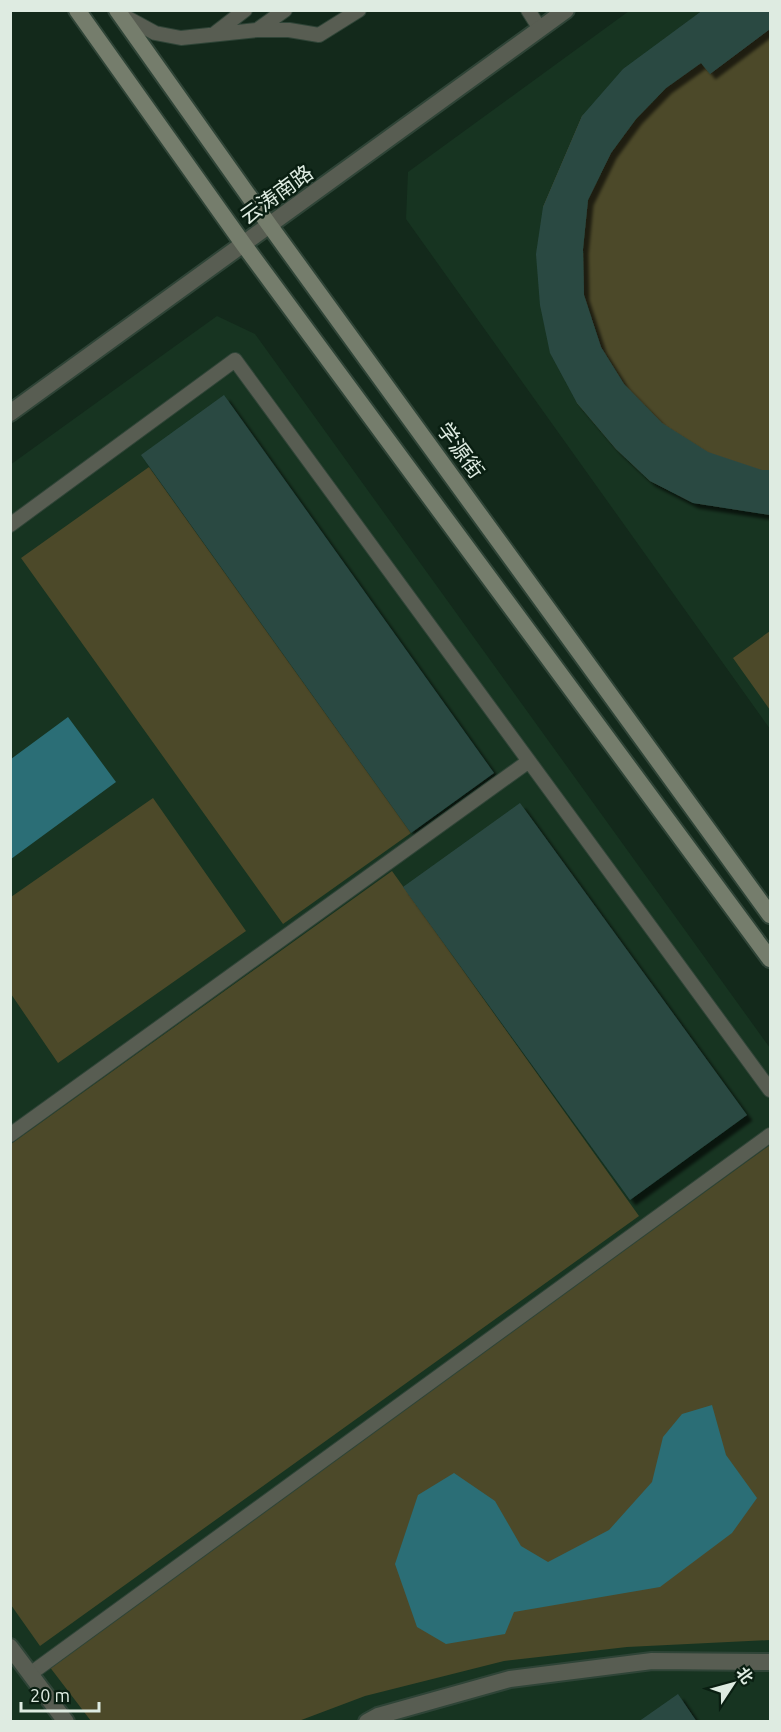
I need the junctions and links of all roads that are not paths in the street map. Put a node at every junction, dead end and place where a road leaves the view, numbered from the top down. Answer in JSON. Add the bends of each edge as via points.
{"nodes":[{"id":1,"x":77,"y":10,"type":"edge"},
{"id":2,"x":245,"y":10,"type":"edge"},
{"id":3,"x":285,"y":10,"type":"edge"},
{"id":4,"x":359,"y":10,"type":"edge"},
{"id":5,"x":528,"y":10,"type":"edge"},
{"id":6,"x":567,"y":10,"type":"edge"},
{"id":7,"x":118,"y":12,"type":"edge"},
{"id":8,"x":540,"y":29,"type":"junction"},
{"id":9,"x":257,"y":30,"type":"junction"},
{"id":10,"x":212,"y":35,"type":"junction"},
{"id":11,"x":270,"y":226,"type":"junction"},
{"id":12,"x":244,"y":245,"type":"junction"},
{"id":13,"x":10,"y":413,"type":"edge"},
{"id":14,"x":10,"y":525,"type":"edge"},
{"id":15,"x":530,"y":761,"type":"junction"},
{"id":16,"x":771,"y":915,"type":"edge"},
{"id":17,"x":771,"y":959,"type":"edge"},
{"id":18,"x":771,"y":1090,"type":"edge"},
{"id":19,"x":10,"y":1135,"type":"edge"},
{"id":20,"x":771,"y":1136,"type":"edge"},
{"id":21,"x":10,"y":1647,"type":"edge"},
{"id":22,"x":771,"y":1662,"type":"edge"},
{"id":23,"x":30,"y":1674,"type":"junction"},
{"id":24,"x":66,"y":1722,"type":"edge"},
{"id":25,"x":367,"y":1722,"type":"edge"}],
"edges":[{"from":1,"to":12,"type":"main road"},
{"from":2,"to":10,"type":"lane"},
{"from":3,"to":9,"type":"lane"},
{"from":4,"to":9,"type":"lane","via":[[320,35]]},
{"from":5,"to":8,"type":"lane"},
{"from":6,"to":8,"type":"street","name":"云涛南路"},
{"from":7,"to":10,"type":"lane","via":[[155,33],[181,38]]},
{"from":7,"to":11,"type":"main road","name":"学源街"},
{"from":8,"to":11,"type":"street","name":"云涛南路"},
{"from":9,"to":10,"type":"lane"},
{"from":11,"to":12,"type":"street","name":"云涛南路"},
{"from":11,"to":16,"type":"main road","name":"学源街"},
{"from":12,"to":13,"type":"street","name":"云涛南路"},
{"from":12,"to":17,"type":"main road"},
{"from":14,"to":15,"type":"lane","via":[[235,360]]},
{"from":15,"to":18,"type":"lane"},
{"from":15,"to":19,"type":"lane"},
{"from":20,"to":23,"type":"lane"},
{"from":21,"to":23,"type":"street"},
{"from":22,"to":25,"type":"street","via":[[652,1661],[510,1679]]},
{"from":23,"to":24,"type":"street"}]}
